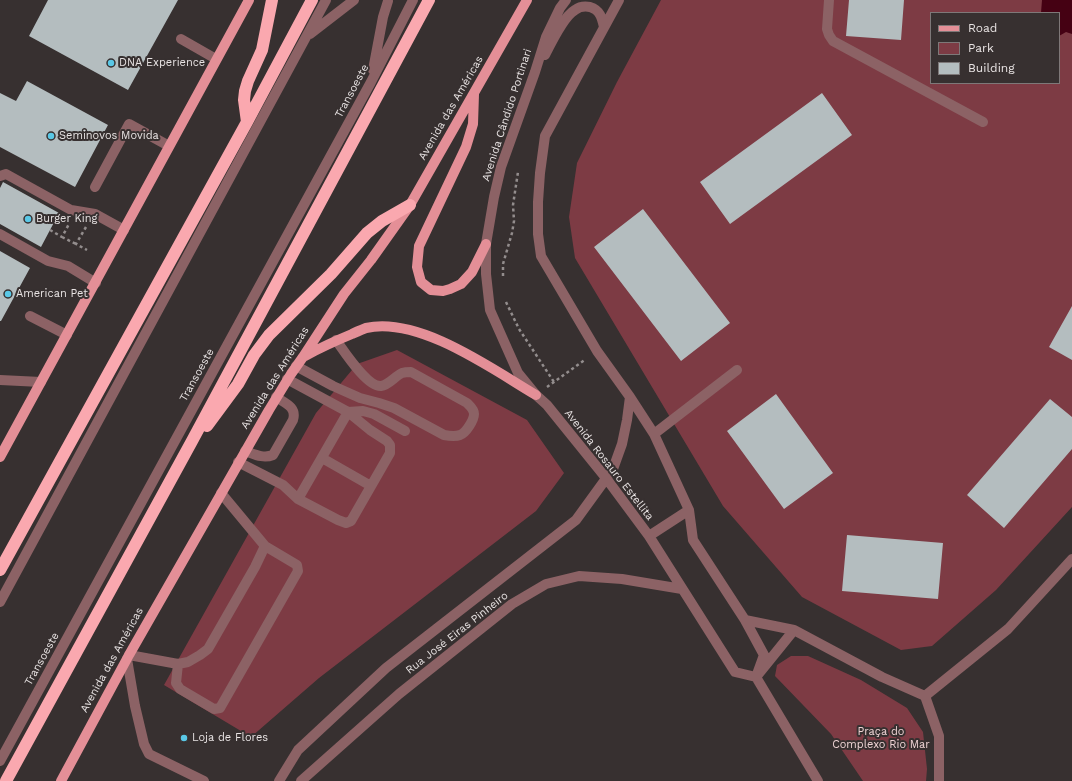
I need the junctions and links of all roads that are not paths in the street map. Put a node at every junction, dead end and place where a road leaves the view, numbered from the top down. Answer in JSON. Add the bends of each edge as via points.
{"nodes":[{"id":1,"x":249,"y":0,"type":"edge"},
{"id":2,"x":272,"y":0,"type":"edge"},
{"id":3,"x":312,"y":0,"type":"edge"},
{"id":4,"x":326,"y":0,"type":"edge"},
{"id":5,"x":354,"y":0,"type":"edge"},
{"id":6,"x":413,"y":0,"type":"edge"},
{"id":7,"x":429,"y":0,"type":"edge"},
{"id":8,"x":527,"y":0,"type":"edge"},
{"id":9,"x":566,"y":0,"type":"edge"},
{"id":10,"x":619,"y":0,"type":"edge"},
{"id":11,"x":830,"y":0,"type":"edge"},
{"id":12,"x":388,"y":1,"type":"edge"},
{"id":13,"x":604,"y":27,"type":"junction"},
{"id":14,"x":306,"y":36,"type":"junction"},
{"id":15,"x":181,"y":39,"type":"dead end"},
{"id":16,"x":216,"y":59,"type":"junction"},
{"id":17,"x":535,"y":72,"type":"junction"},
{"id":18,"x":370,"y":82,"type":"junction"},
{"id":19,"x":474,"y":92,"type":"junction"},
{"id":20,"x":247,"y":122,"type":"junction"},
{"id":21,"x":983,"y":122,"type":"dead end"},
{"id":22,"x":170,"y":146,"type":"junction"},
{"id":23,"x":0,"y":176,"type":"edge"},
{"id":24,"x":95,"y":187,"type":"dead end"},
{"id":25,"x":410,"y":204,"type":"junction"},
{"id":26,"x":124,"y":230,"type":"junction"},
{"id":27,"x":0,"y":234,"type":"edge"},
{"id":28,"x":486,"y":244,"type":"junction"},
{"id":29,"x":96,"y":282,"type":"junction"},
{"id":30,"x":30,"y":316,"type":"dead end"},
{"id":31,"x":67,"y":335,"type":"junction"},
{"id":32,"x":336,"y":340,"type":"junction"},
{"id":33,"x":303,"y":357,"type":"junction"},
{"id":34,"x":296,"y":366,"type":"junction"},
{"id":35,"x":737,"y":370,"type":"dead end"},
{"id":36,"x":287,"y":379,"type":"junction"},
{"id":37,"x":0,"y":380,"type":"edge"},
{"id":38,"x":41,"y":382,"type":"junction"},
{"id":39,"x":536,"y":395,"type":"junction"},
{"id":40,"x":276,"y":397,"type":"junction"},
{"id":41,"x":630,"y":397,"type":"junction"},
{"id":42,"x":348,"y":412,"type":"junction"},
{"id":43,"x":405,"y":431,"type":"dead end"},
{"id":44,"x":654,"y":434,"type":"junction"},
{"id":45,"x":192,"y":441,"type":"junction"},
{"id":46,"x":245,"y":451,"type":"junction"},
{"id":47,"x":0,"y":457,"type":"edge"},
{"id":48,"x":322,"y":458,"type":"junction"},
{"id":49,"x":238,"y":462,"type":"junction"},
{"id":50,"x":606,"y":478,"type":"junction"},
{"id":51,"x":371,"y":486,"type":"junction"},
{"id":52,"x":221,"y":493,"type":"junction"},
{"id":53,"x":298,"y":499,"type":"junction"},
{"id":54,"x":689,"y":510,"type":"junction"},
{"id":55,"x":649,"y":536,"type":"junction"},
{"id":56,"x":265,"y":546,"type":"junction"},
{"id":57,"x":1072,"y":559,"type":"edge"},
{"id":58,"x":0,"y":570,"type":"edge"},
{"id":59,"x":682,"y":589,"type":"junction"},
{"id":60,"x":0,"y":602,"type":"edge"},
{"id":61,"x":745,"y":620,"type":"junction"},
{"id":62,"x":794,"y":630,"type":"junction"},
{"id":63,"x":128,"y":657,"type":"junction"},
{"id":64,"x":178,"y":664,"type":"junction"},
{"id":65,"x":756,"y":677,"type":"junction"},
{"id":66,"x":925,"y":696,"type":"junction"},
{"id":67,"x":0,"y":761,"type":"edge"},
{"id":68,"x":6,"y":781,"type":"edge"},
{"id":69,"x":61,"y":781,"type":"edge"},
{"id":70,"x":204,"y":781,"type":"edge"},
{"id":71,"x":279,"y":781,"type":"edge"},
{"id":72,"x":301,"y":781,"type":"edge"},
{"id":73,"x":818,"y":781,"type":"edge"},
{"id":74,"x":939,"y":781,"type":"edge"}],
"edges":[{"from":1,"to":16,"type":"main road"},
{"from":2,"to":20,"type":"highway","via":[[262,50],[245,91]]},
{"from":3,"to":20,"type":"highway"},
{"from":4,"to":14,"type":"street"},
{"from":5,"to":14,"type":"street"},
{"from":6,"to":18,"type":"street","name":"Transoeste"},
{"from":7,"to":45,"type":"highway"},
{"from":8,"to":19,"type":"main road","name":"Avenida das Américas"},
{"from":9,"to":17,"type":"street","name":"Avenida Cândido Portinari","via":[[546,37]]},
{"from":10,"to":13,"type":"street"},
{"from":11,"to":21,"type":"street","via":[[827,29],[833,41]]},
{"from":12,"to":18,"type":"street"},
{"from":13,"to":17,"type":"street","via":[[602,16],[591,7],[574,10],[565,20]]},
{"from":13,"to":41,"type":"street","via":[[545,136],[540,173],[538,234],[541,256],[597,351]]},
{"from":14,"to":60,"type":"street"},
{"from":15,"to":16,"type":"street"},
{"from":16,"to":22,"type":"main road"},
{"from":17,"to":28,"type":"street","name":"Avenida Cândido Portinari","via":[[501,167]]},
{"from":18,"to":67,"type":"street","name":"Transoeste"},
{"from":19,"to":25,"type":"main road","name":"Avenida das Américas"},
{"from":19,"to":28,"type":"main road","via":[[473,124],[466,147],[418,246],[417,267],[421,282],[431,290],[443,291],[461,284],[472,272]]},
{"from":20,"to":58,"type":"highway"},
{"from":22,"to":24,"type":"street","via":[[129,124]]},
{"from":22,"to":26,"type":"main road"},
{"from":23,"to":26,"type":"street","via":[[6,174],[72,210],[95,214]]},
{"from":25,"to":33,"type":"main road","name":"Avenida das Américas","via":[[344,294]]},
{"from":25,"to":45,"type":"highway","via":[[367,233],[331,274],[269,335],[238,384],[208,425]]},
{"from":26,"to":29,"type":"main road"},
{"from":27,"to":29,"type":"street","via":[[48,261],[68,266]]},
{"from":28,"to":39,"type":"street","name":"Avenida Rosauro Estellita","via":[[490,310],[518,372]]},
{"from":29,"to":31,"type":"main road"},
{"from":30,"to":31,"type":"street"},
{"from":31,"to":38,"type":"main road"},
{"from":32,"to":33,"type":"main road"},
{"from":32,"to":34,"type":"street","via":[[359,371],[375,384],[381,386],[403,372],[411,372],[467,403],[474,414],[467,431],[460,435],[444,435],[394,408],[360,398]]},
{"from":32,"to":39,"type":"main road","via":[[366,328],[382,326],[424,334],[458,348]]},
{"from":33,"to":34,"type":"main road","name":"Avenida das Américas"},
{"from":34,"to":36,"type":"main road","name":"Avenida das Américas"},
{"from":35,"to":44,"type":"street"},
{"from":36,"to":40,"type":"main road","name":"Avenida das Américas"},
{"from":36,"to":42,"type":"street"},
{"from":37,"to":38,"type":"street"},
{"from":38,"to":47,"type":"main road"},
{"from":39,"to":50,"type":"street","name":"Avenida Rosauro Estellita"},
{"from":40,"to":46,"type":"main road","name":"Avenida das Américas"},
{"from":40,"to":46,"type":"street","via":[[291,407],[294,415],[273,455],[263,457]]},
{"from":41,"to":44,"type":"street"},
{"from":41,"to":50,"type":"street","via":[[622,444],[613,469]]},
{"from":42,"to":43,"type":"street","via":[[363,411],[374,414]]},
{"from":42,"to":48,"type":"street"},
{"from":42,"to":51,"type":"street","via":[[387,440],[390,445],[390,453]]},
{"from":44,"to":54,"type":"street"},
{"from":45,"to":68,"type":"highway"},
{"from":46,"to":49,"type":"main road","name":"Avenida das Américas"},
{"from":48,"to":51,"type":"street"},
{"from":48,"to":53,"type":"street"},
{"from":49,"to":52,"type":"main road","name":"Avenida das Américas"},
{"from":49,"to":53,"type":"street","via":[[283,485]]},
{"from":50,"to":55,"type":"street","name":"Avenida Rosauro Estellita"},
{"from":50,"to":71,"type":"street","via":[[576,520],[386,668],[298,750]]},
{"from":51,"to":53,"type":"street","via":[[350,521],[346,523]]},
{"from":52,"to":56,"type":"street"},
{"from":52,"to":63,"type":"main road","name":"Avenida das Américas"},
{"from":54,"to":55,"type":"street"},
{"from":54,"to":61,"type":"street","via":[[693,540]]},
{"from":55,"to":59,"type":"street","name":"Avenida Rosauro Estellita"},
{"from":56,"to":64,"type":"street","via":[[208,649],[188,662]]},
{"from":56,"to":64,"type":"street","via":[[297,565],[298,571],[220,708],[214,709],[180,689],[176,683]]},
{"from":57,"to":66,"type":"street","via":[[1008,629]]},
{"from":59,"to":65,"type":"street","name":"Avenida Rosauro Estellita","via":[[735,672]]},
{"from":59,"to":72,"type":"street","name":"Rua José Eiras Pinheiro","via":[[622,579],[579,576],[546,584],[512,604],[399,694]]},
{"from":61,"to":62,"type":"street"},
{"from":61,"to":65,"type":"street","via":[[764,655]]},
{"from":62,"to":65,"type":"street"},
{"from":62,"to":66,"type":"street","via":[[882,677]]},
{"from":63,"to":64,"type":"street"},
{"from":63,"to":69,"type":"main road","name":"Avenida das Américas"},
{"from":63,"to":70,"type":"street","via":[[135,706],[149,754]]},
{"from":65,"to":73,"type":"street"},
{"from":66,"to":74,"type":"street","via":[[939,736]]}]}
